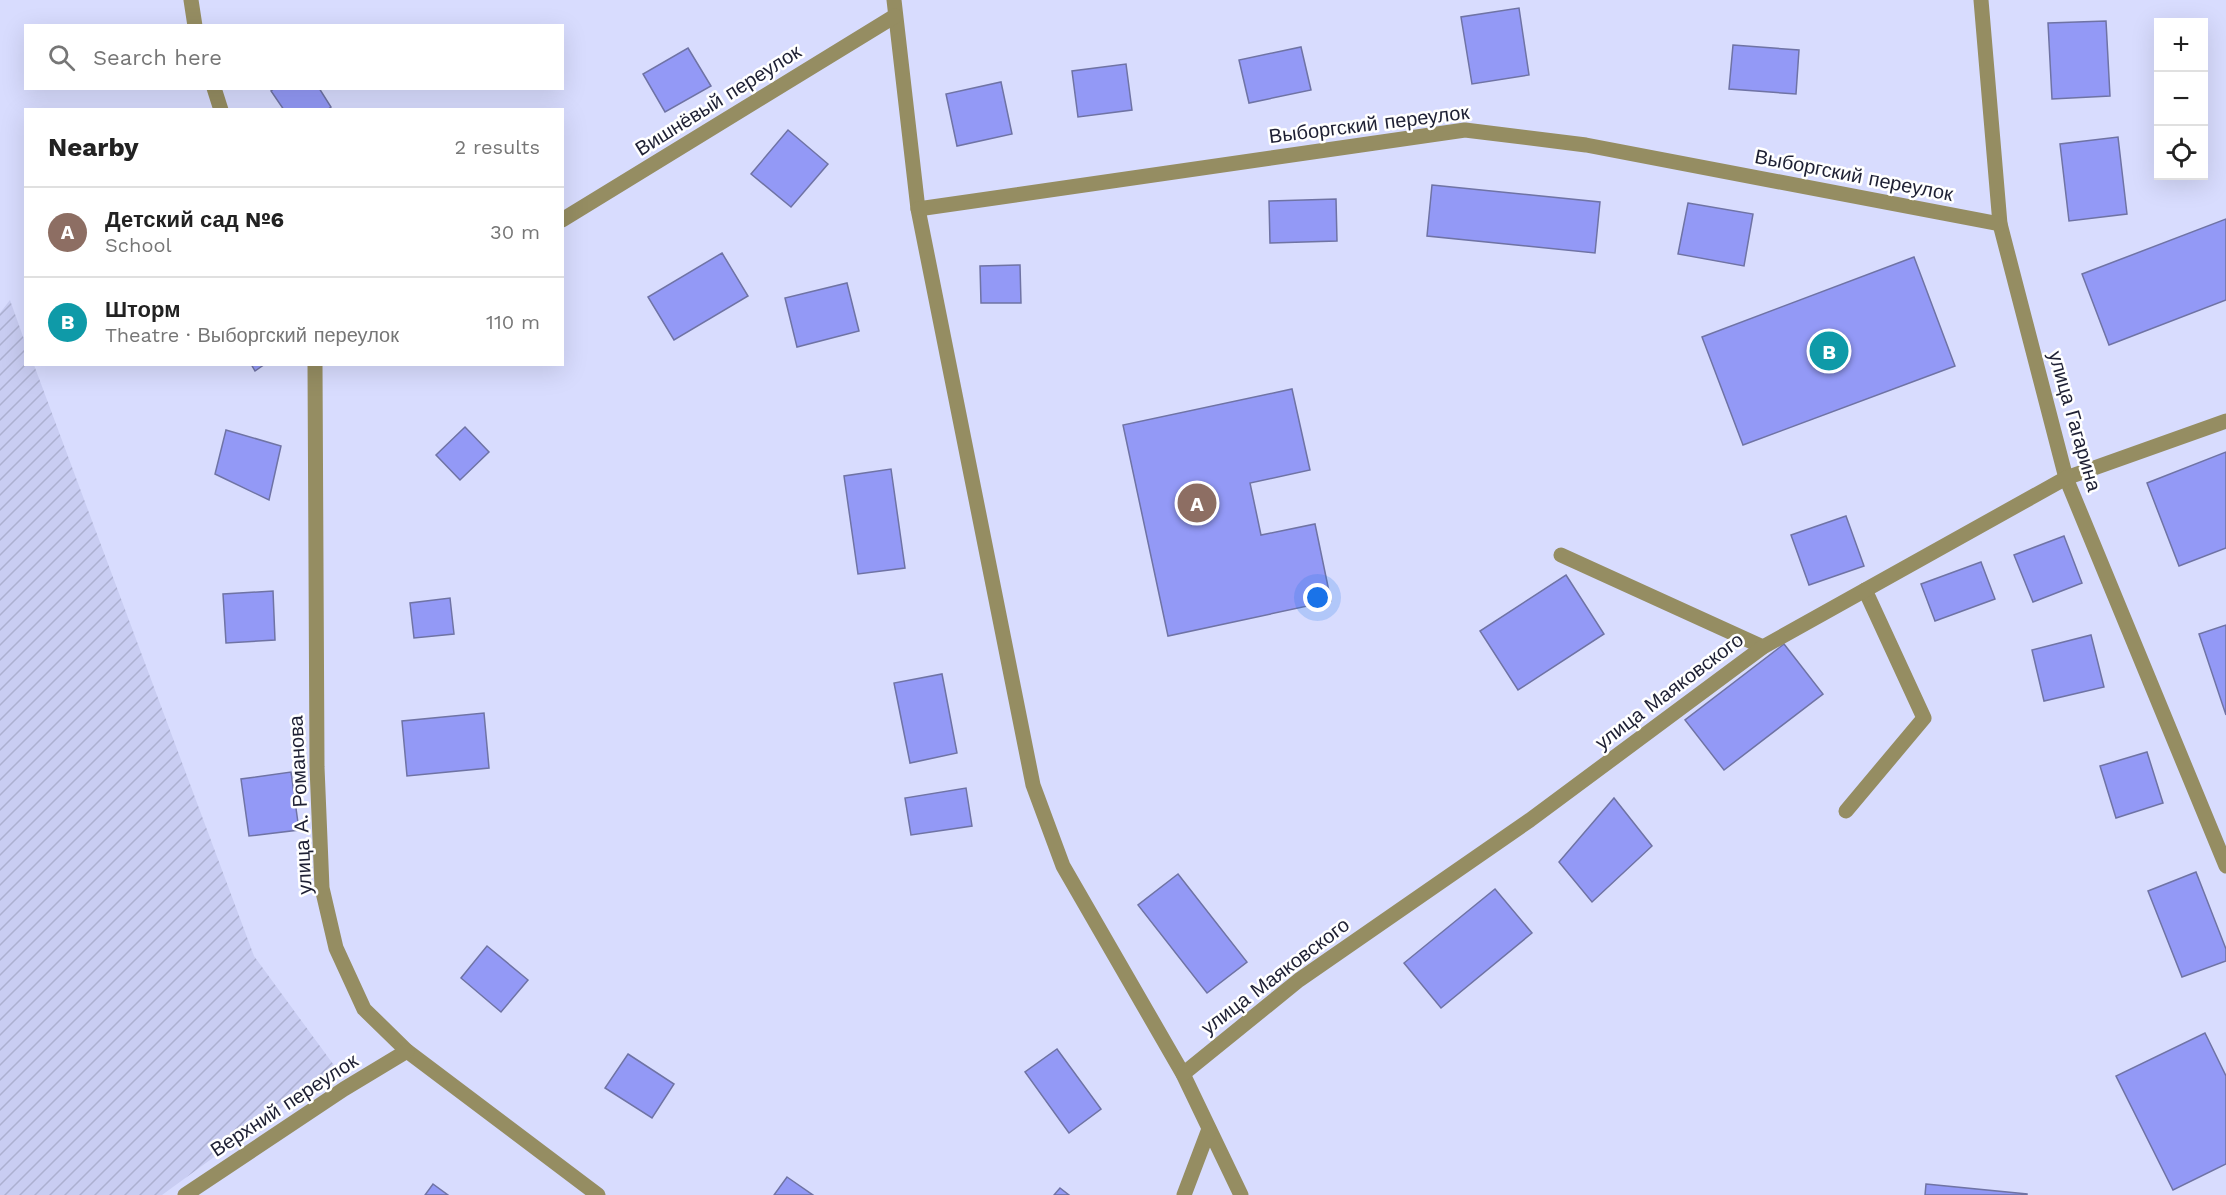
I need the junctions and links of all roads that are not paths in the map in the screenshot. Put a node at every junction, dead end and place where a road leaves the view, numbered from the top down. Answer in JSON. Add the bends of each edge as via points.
{"nodes":[{"id":1,"x":191,"y":0,"type":"edge"},
{"id":2,"x":894,"y":0,"type":"edge"},
{"id":3,"x":1982,"y":0,"type":"edge"},
{"id":4,"x":895,"y":16,"type":"junction"},
{"id":5,"x":195,"y":24,"type":"edge"},
{"id":6,"x":215,"y":90,"type":"edge"},
{"id":7,"x":220,"y":108,"type":"edge"},
{"id":8,"x":918,"y":209,"type":"junction"},
{"id":9,"x":564,"y":219,"type":"edge"},
{"id":10,"x":2000,"y":224,"type":"junction"},
{"id":11,"x":315,"y":366,"type":"edge"},
{"id":12,"x":2226,"y":421,"type":"edge"},
{"id":13,"x":2066,"y":478,"type":"junction"},
{"id":14,"x":1561,"y":555,"type":"dead end"},
{"id":15,"x":1865,"y":590,"type":"junction"},
{"id":16,"x":1763,"y":647,"type":"junction"},
{"id":17,"x":1846,"y":811,"type":"dead end"},
{"id":18,"x":2226,"y":866,"type":"edge"},
{"id":19,"x":407,"y":1051,"type":"junction"},
{"id":20,"x":1184,"y":1074,"type":"junction"},
{"id":21,"x":1209,"y":1129,"type":"junction"},
{"id":22,"x":185,"y":1195,"type":"edge"},
{"id":23,"x":598,"y":1195,"type":"edge"},
{"id":24,"x":1184,"y":1195,"type":"edge"},
{"id":25,"x":1241,"y":1195,"type":"edge"}],
"edges":[{"from":1,"to":5,"type":"street"},
{"from":2,"to":4,"type":"street"},
{"from":3,"to":10,"type":"street","name":"улица Гагарина"},
{"from":4,"to":8,"type":"street"},
{"from":4,"to":9,"type":"street","name":"Вишнёвый переулок"},
{"from":6,"to":7,"type":"street"},
{"from":8,"to":10,"type":"street","name":"Выборгский переулок","via":[[1466,130],[1586,145]]},
{"from":8,"to":20,"type":"street","via":[[1033,785],[1063,866]]},
{"from":10,"to":13,"type":"street","name":"улица Гагарина"},
{"from":11,"to":19,"type":"street","name":"улица А. Романова","via":[[317,767],[322,888],[336,948],[363,1009]]},
{"from":12,"to":13,"type":"street","name":"улица Маяковского"},
{"from":13,"to":15,"type":"street","name":"улица Маяковского"},
{"from":13,"to":18,"type":"street","name":"улица Гагарина"},
{"from":14,"to":16,"type":"street"},
{"from":15,"to":16,"type":"street","name":"улица Маяковского"},
{"from":15,"to":17,"type":"street","via":[[1924,718]]},
{"from":16,"to":20,"type":"street","name":"улица Маяковского","via":[[1530,820],[1299,980]]},
{"from":19,"to":22,"type":"street","name":"Верхний переулок"},
{"from":19,"to":23,"type":"street","name":"улица А. Романова"},
{"from":20,"to":21,"type":"street"},
{"from":21,"to":24,"type":"street"},
{"from":21,"to":25,"type":"street"}]}
